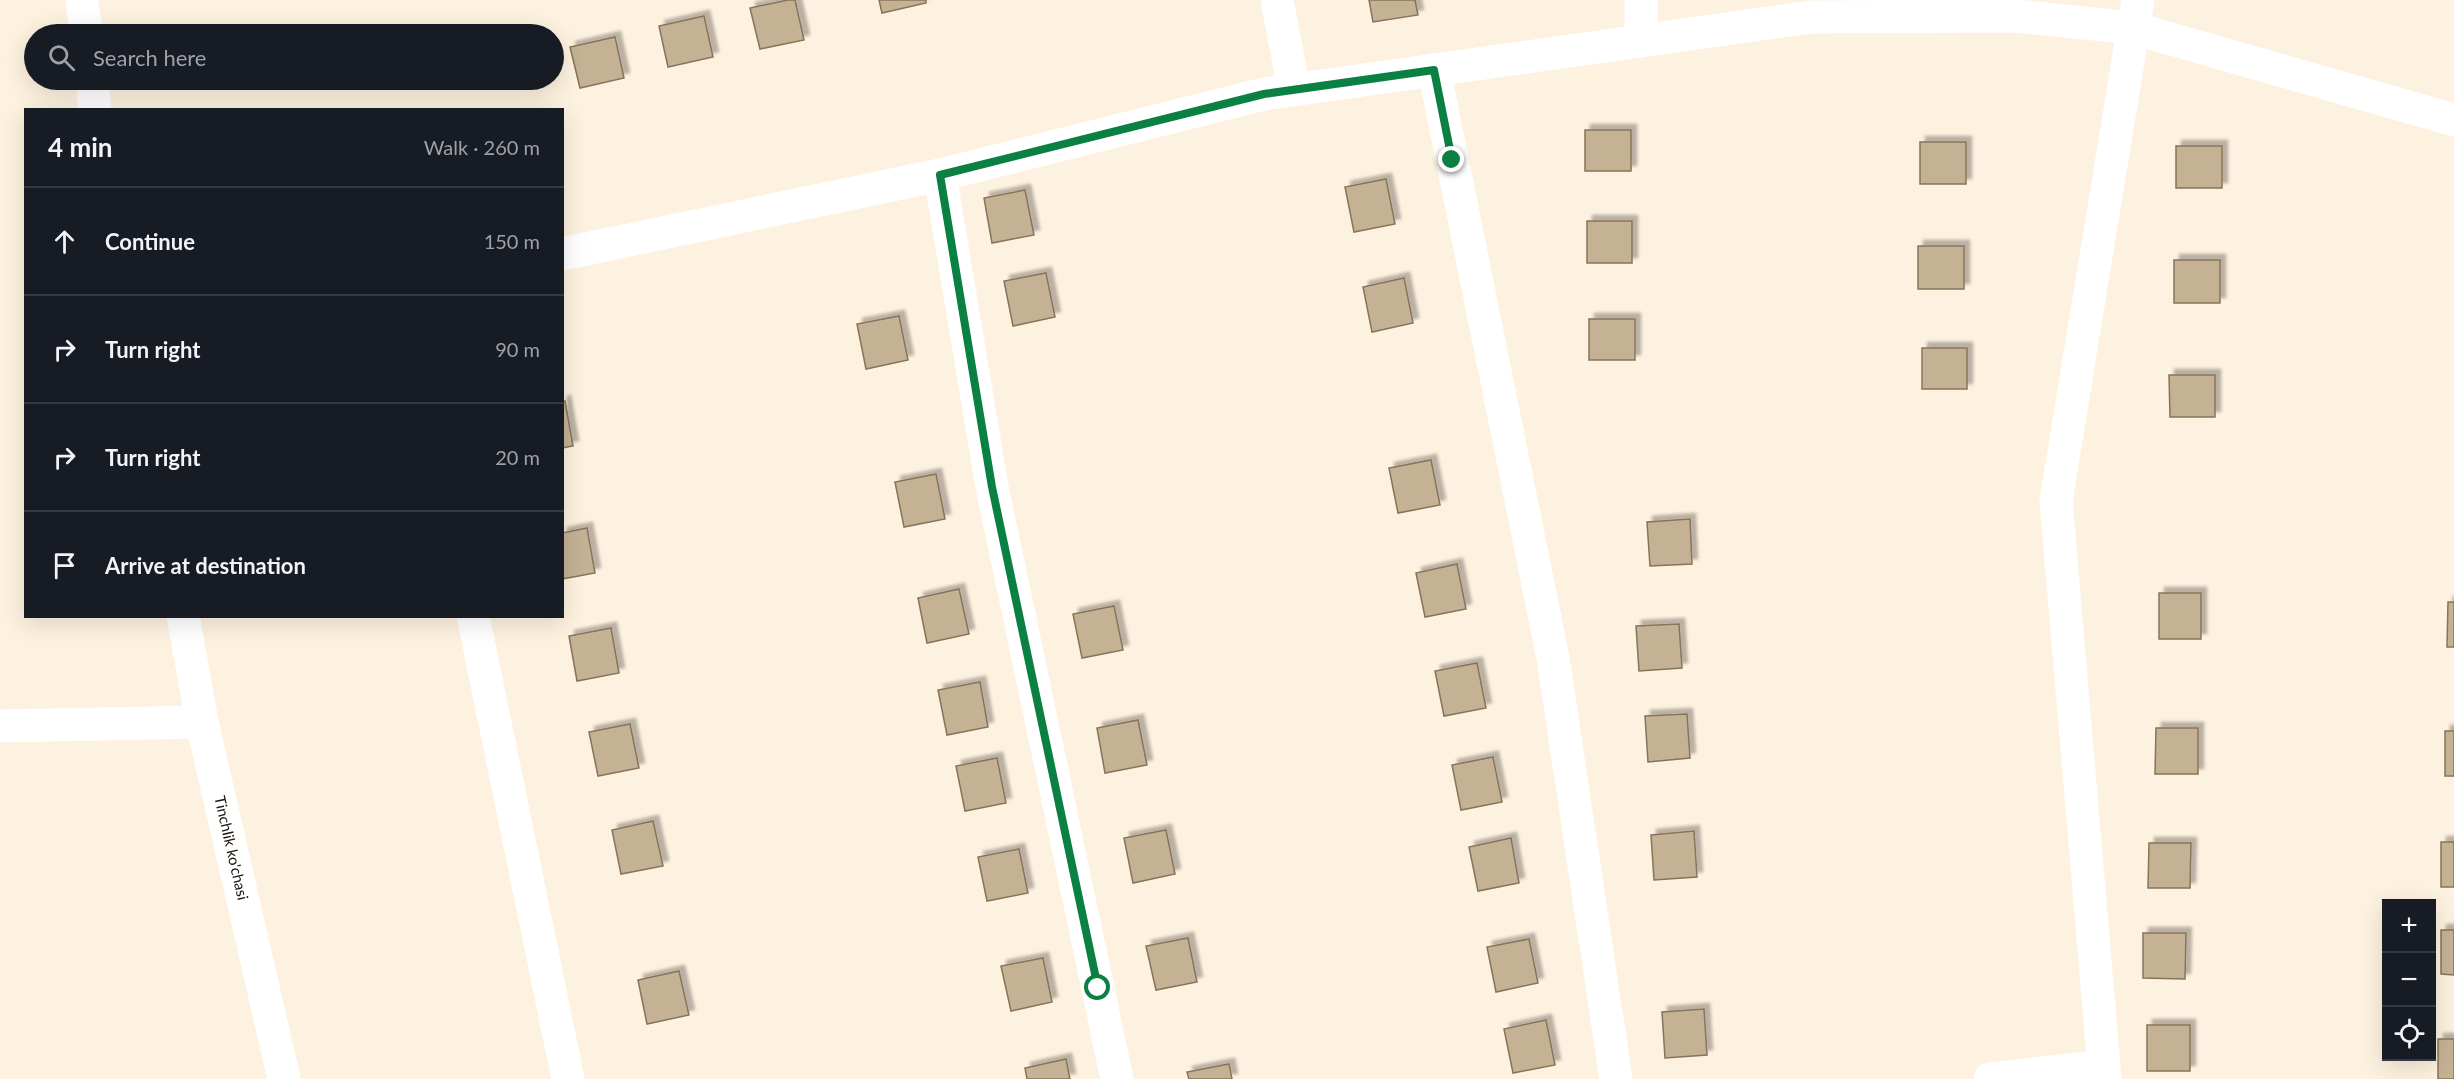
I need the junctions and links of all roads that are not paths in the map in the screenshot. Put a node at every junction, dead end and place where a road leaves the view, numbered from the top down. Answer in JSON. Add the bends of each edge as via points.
{"nodes":[{"id":1,"x":82,"y":0,"type":"edge"},
{"id":2,"x":1277,"y":0,"type":"edge"},
{"id":3,"x":1641,"y":0,"type":"edge"},
{"id":4,"x":2136,"y":14,"type":"edge"},
{"id":5,"x":85,"y":24,"type":"edge"},
{"id":6,"x":1641,"y":41,"type":"junction"},
{"id":7,"x":1434,"y":70,"type":"junction"},
{"id":8,"x":1294,"y":89,"type":"junction"},
{"id":9,"x":93,"y":90,"type":"edge"},
{"id":10,"x":95,"y":108,"type":"edge"},
{"id":11,"x":2454,"y":120,"type":"edge"},
{"id":12,"x":940,"y":175,"type":"junction"},
{"id":13,"x":564,"y":254,"type":"edge"},
{"id":14,"x":183,"y":618,"type":"edge"},
{"id":15,"x":473,"y":618,"type":"edge"},
{"id":16,"x":202,"y":722,"type":"junction"},
{"id":17,"x":0,"y":726,"type":"edge"},
{"id":18,"x":2104,"y":1073,"type":"edge"},
{"id":19,"x":284,"y":1079,"type":"edge"},
{"id":20,"x":568,"y":1079,"type":"edge"},
{"id":21,"x":1117,"y":1079,"type":"edge"},
{"id":22,"x":1616,"y":1079,"type":"edge"},
{"id":23,"x":1990,"y":1079,"type":"edge"}],
"edges":[{"from":1,"to":5,"type":"street"},
{"from":2,"to":8,"type":"street"},
{"from":3,"to":6,"type":"street"},
{"from":4,"to":6,"type":"street","via":[[1811,17]]},
{"from":4,"to":11,"type":"street"},
{"from":4,"to":18,"type":"street","via":[[2056,501]]},
{"from":6,"to":7,"type":"street"},
{"from":7,"to":8,"type":"street"},
{"from":7,"to":22,"type":"street","via":[[1553,658]]},
{"from":8,"to":12,"type":"street"},
{"from":9,"to":10,"type":"street"},
{"from":12,"to":13,"type":"street"},
{"from":12,"to":21,"type":"street","via":[[992,487]]},
{"from":14,"to":16,"type":"street","name":"Tinchlik ko'chasi"},
{"from":15,"to":20,"type":"street"},
{"from":16,"to":17,"type":"street"},
{"from":16,"to":19,"type":"street","name":"Tinchlik ko'chasi"},
{"from":18,"to":23,"type":"street"}]}
